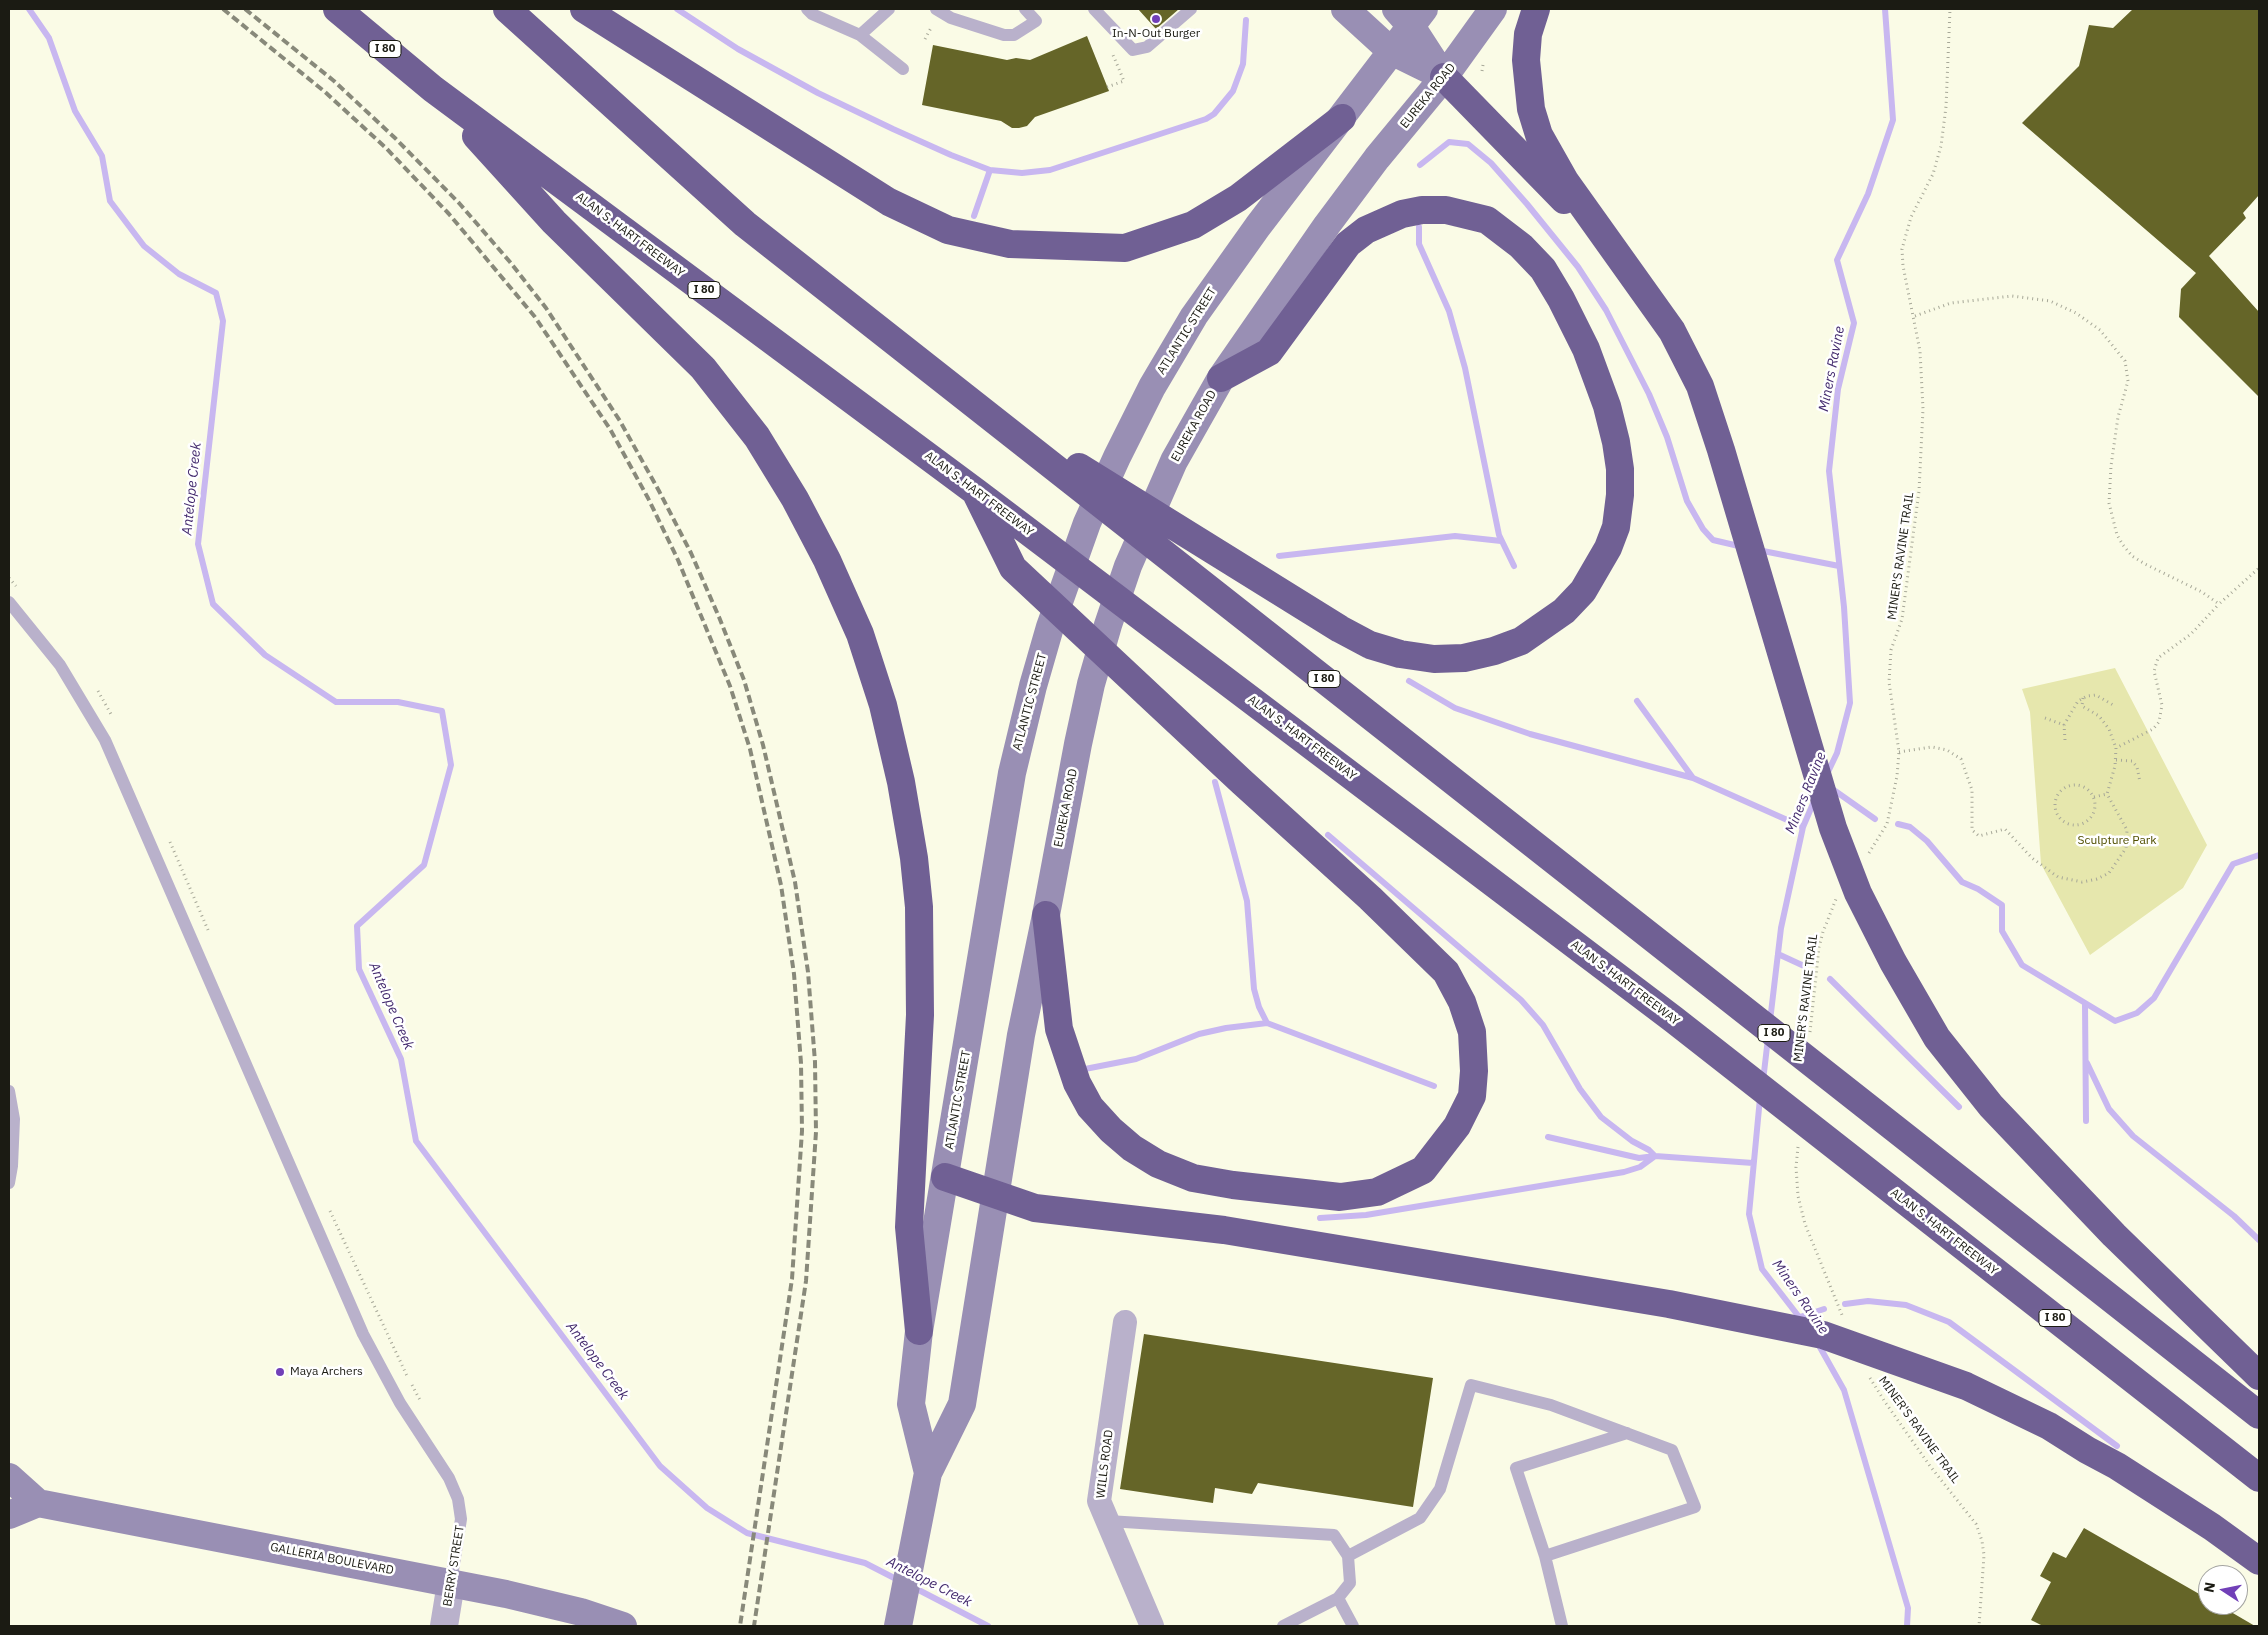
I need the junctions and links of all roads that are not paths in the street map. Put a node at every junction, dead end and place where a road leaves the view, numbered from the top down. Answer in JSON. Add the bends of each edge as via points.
{"nodes":[{"id":1,"x":337,"y":9,"type":"edge"},
{"id":2,"x":507,"y":9,"type":"edge"},
{"id":3,"x":584,"y":9,"type":"edge"},
{"id":4,"x":807,"y":9,"type":"edge"},
{"id":5,"x":889,"y":9,"type":"edge"},
{"id":6,"x":936,"y":9,"type":"edge"},
{"id":7,"x":1025,"y":9,"type":"edge"},
{"id":8,"x":1094,"y":9,"type":"edge"},
{"id":9,"x":1191,"y":9,"type":"edge"},
{"id":10,"x":1345,"y":9,"type":"edge"},
{"id":11,"x":1493,"y":9,"type":"edge"},
{"id":12,"x":1536,"y":9,"type":"edge"},
{"id":13,"x":1411,"y":14,"type":"edge"},
{"id":14,"x":860,"y":35,"type":"junction"},
{"id":15,"x":1391,"y":51,"type":"junction"},
{"id":16,"x":903,"y":69,"type":"dead end"},
{"id":17,"x":1444,"y":77,"type":"junction"},
{"id":18,"x":433,"y":89,"type":"junction"},
{"id":19,"x":1342,"y":118,"type":"junction"},
{"id":20,"x":1626,"y":264,"type":"junction"},
{"id":21,"x":1221,"y":378,"type":"junction"},
{"id":22,"x":963,"y":396,"type":"junction"},
{"id":23,"x":976,"y":492,"type":"junction"},
{"id":24,"x":9,"y":602,"type":"edge"},
{"id":25,"x":1046,"y":915,"type":"junction"},
{"id":26,"x":9,"y":1091,"type":"edge"},
{"id":27,"x":945,"y":1177,"type":"junction"},
{"id":28,"x":9,"y":1183,"type":"edge"},
{"id":29,"x":997,"y":1196,"type":"junction"},
{"id":30,"x":1125,"y":1322,"type":"dead end"},
{"id":31,"x":919,"y":1331,"type":"junction"},
{"id":32,"x":2259,"y":1376,"type":"edge"},
{"id":33,"x":2259,"y":1415,"type":"edge"},
{"id":34,"x":1627,"y":1434,"type":"junction"},
{"id":35,"x":928,"y":1473,"type":"junction"},
{"id":36,"x":9,"y":1477,"type":"edge"},
{"id":37,"x":2259,"y":1478,"type":"edge"},
{"id":38,"x":38,"y":1503,"type":"junction"},
{"id":39,"x":9,"y":1515,"type":"edge"},
{"id":40,"x":1108,"y":1521,"type":"junction"},
{"id":41,"x":1348,"y":1556,"type":"junction"},
{"id":42,"x":1545,"y":1556,"type":"junction"},
{"id":43,"x":2259,"y":1561,"type":"edge"},
{"id":44,"x":451,"y":1583,"type":"junction"},
{"id":45,"x":1338,"y":1598,"type":"junction"},
{"id":46,"x":444,"y":1626,"type":"edge"},
{"id":47,"x":623,"y":1626,"type":"edge"},
{"id":48,"x":898,"y":1626,"type":"edge"},
{"id":49,"x":1152,"y":1626,"type":"edge"},
{"id":50,"x":1283,"y":1626,"type":"edge"},
{"id":51,"x":1353,"y":1626,"type":"edge"},
{"id":52,"x":1562,"y":1626,"type":"edge"}],
"edges":[{"from":1,"to":18,"type":"highway","name":"ALAN S. HART FREEWAY","number":"I 80"},
{"from":2,"to":22,"type":"highway","number":"I 80","via":[[745,224]]},
{"from":3,"to":19,"type":"highway","via":[[889,202],[948,230],[1010,244],[1124,248],[1185,228],[1238,198]]},
{"from":4,"to":14,"type":"lane"},
{"from":5,"to":14,"type":"lane"},
{"from":6,"to":7,"type":"lane","via":[[951,18],[1004,35],[1014,34],[1036,20]]},
{"from":8,"to":9,"type":"lane","via":[[1133,50],[1147,47]]},
{"from":10,"to":15,"type":"main road"},
{"from":11,"to":17,"type":"main road","name":"EUREKA ROAD"},
{"from":12,"to":20,"type":"highway","via":[[1528,34],[1526,60],[1531,109],[1539,135],[1566,181]]},
{"from":13,"to":15,"type":"main road","name":"ATLANTIC STREET"},
{"from":13,"to":17,"type":"main road"},
{"from":14,"to":16,"type":"lane"},
{"from":15,"to":17,"type":"main road"},
{"from":15,"to":19,"type":"main road","name":"ATLANTIC STREET"},
{"from":17,"to":20,"type":"highway"},
{"from":17,"to":21,"type":"main road","name":"EUREKA ROAD","via":[[1327,225]]},
{"from":18,"to":23,"type":"highway","name":"ALAN S. HART FREEWAY","number":"I 80"},
{"from":18,"to":31,"type":"highway","via":[[554,222],[702,368],[739,414],[795,499],[860,634],[883,705],[901,782],[919,907],[920,1023],[909,1227]]},
{"from":19,"to":27,"type":"main road","name":"ATLANTIC STREET","via":[[1194,316],[1152,387],[1088,523],[1050,627],[1012,773]]},
{"from":20,"to":32,"type":"highway","via":[[1672,331],[1700,386],[1833,828],[1858,893],[1893,962],[1937,1038],[1991,1106],[2107,1228]]},
{"from":21,"to":22,"type":"highway","via":[[1270,352],[1348,244],[1366,230],[1402,214],[1422,210],[1446,210],[1487,220],[1522,246],[1543,269],[1586,349],[1607,406],[1620,469],[1616,526],[1608,548],[1583,591],[1564,611],[1521,641],[1494,652],[1464,658],[1434,659],[1400,654],[1370,645],[1340,629]]},
{"from":21,"to":25,"type":"main road","name":"EUREKA ROAD","via":[[1174,461],[1128,566],[1108,625],[1078,744]]},
{"from":22,"to":33,"type":"highway","number":"I 80"},
{"from":23,"to":25,"type":"highway","via":[[1013,568],[1446,972],[1462,1002],[1472,1032],[1472,1096],[1457,1126],[1423,1170],[1377,1192],[1340,1197],[1233,1186],[1193,1178],[1158,1164],[1132,1148],[1112,1130],[1090,1106],[1077,1083],[1059,1030]]},
{"from":23,"to":37,"type":"highway","name":"ALAN S. HART FREEWAY","number":"I 80","via":[[1673,1019]]},
{"from":24,"to":44,"type":"lane","name":"BERRY STREET","via":[[60,665],[105,740],[363,1334],[400,1403],[449,1478],[458,1499],[461,1519]]},
{"from":25,"to":29,"type":"main road","name":"ATLANTIC STREET","via":[[1021,1035]]},
{"from":26,"to":28,"type":"lane","via":[[14,1119]]},
{"from":27,"to":29,"type":"highway"},
{"from":27,"to":31,"type":"main road","name":"ATLANTIC STREET"},
{"from":29,"to":35,"type":"main road","name":"ATLANTIC STREET","via":[[962,1404]]},
{"from":29,"to":43,"type":"highway","via":[[1035,1208],[1224,1230],[1669,1304],[1823,1335],[1966,1386],[2049,1426],[2212,1527]]},
{"from":30,"to":40,"type":"street","name":"WILLS ROAD","via":[[1099,1501]]},
{"from":31,"to":35,"type":"main road","name":"ATLANTIC STREET","via":[[910,1404]]},
{"from":34,"to":41,"type":"lane","via":[[1551,1406],[1471,1385],[1440,1489],[1420,1518]]},
{"from":34,"to":42,"type":"lane","via":[[1516,1468]]},
{"from":34,"to":42,"type":"lane","via":[[1672,1450],[1695,1507]]},
{"from":35,"to":48,"type":"main road","name":"ATLANTIC STREET"},
{"from":36,"to":38,"type":"main road"},
{"from":38,"to":39,"type":"main road"},
{"from":38,"to":44,"type":"main road","name":"GALLERIA BOULEVARD"},
{"from":40,"to":41,"type":"lane","via":[[1334,1535]]},
{"from":40,"to":49,"type":"street","name":"WILLS ROAD"},
{"from":41,"to":45,"type":"lane","via":[[1350,1583]]},
{"from":42,"to":52,"type":"lane"},
{"from":44,"to":46,"type":"street","name":"BERRY STREET"},
{"from":44,"to":47,"type":"main road","name":"GALLERIA BOULEVARD","via":[[581,1612]]},
{"from":45,"to":50,"type":"lane"},
{"from":45,"to":51,"type":"lane"}]}
